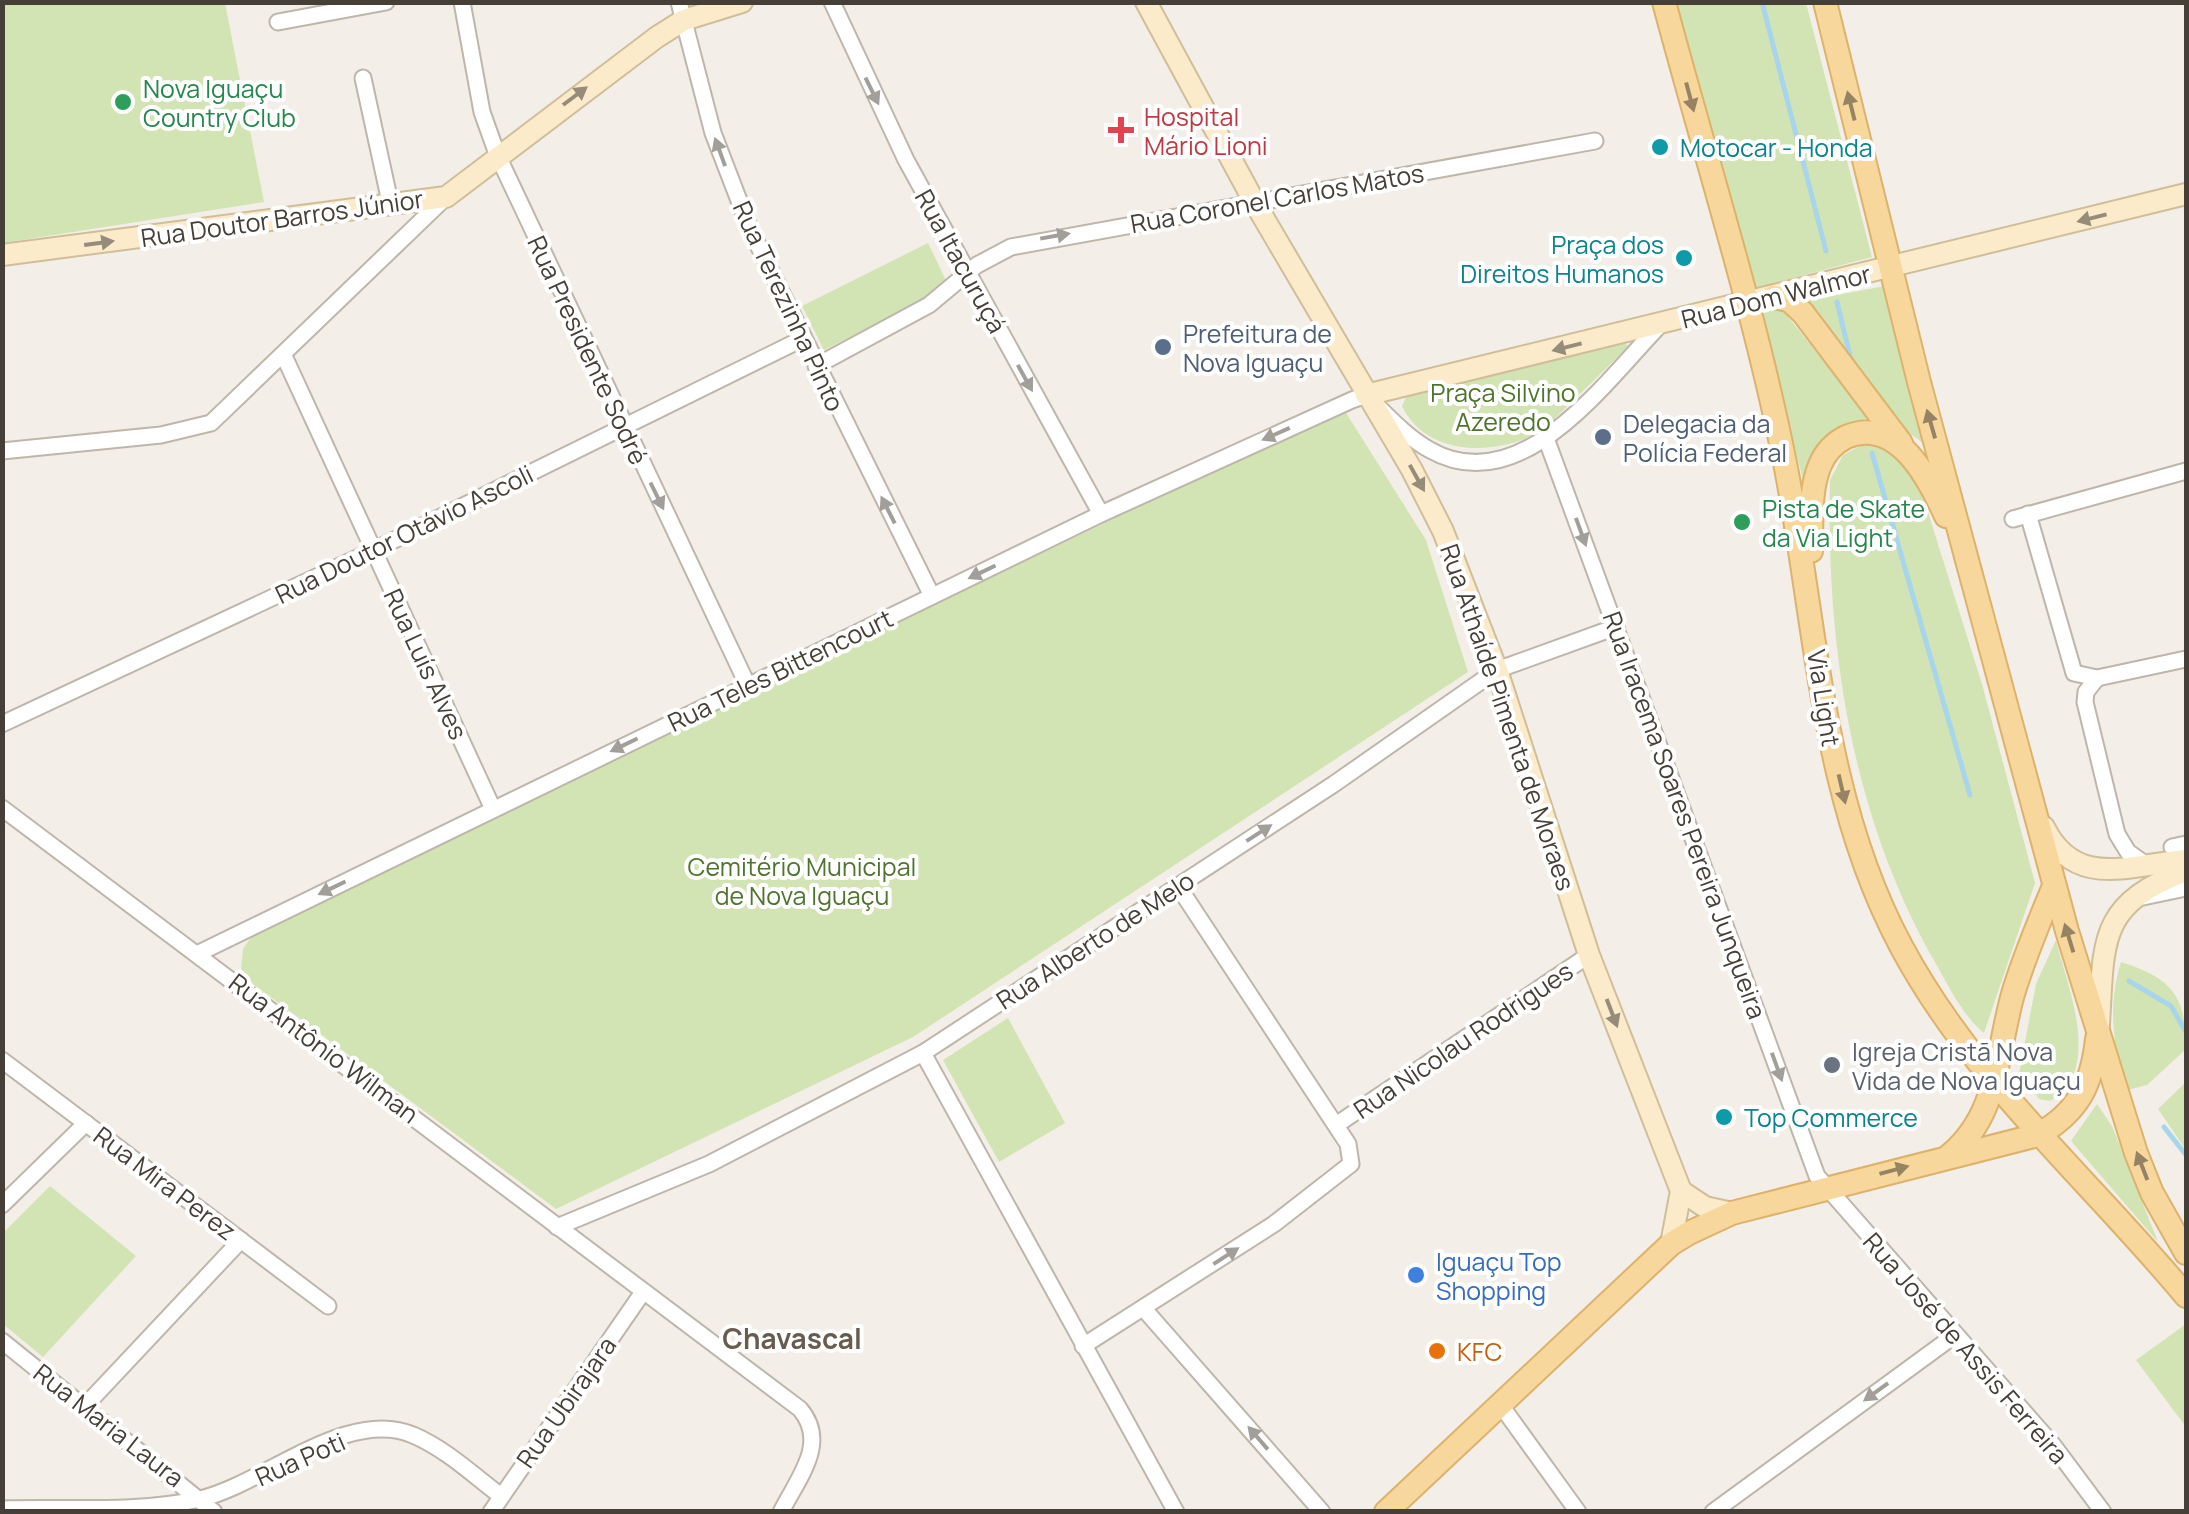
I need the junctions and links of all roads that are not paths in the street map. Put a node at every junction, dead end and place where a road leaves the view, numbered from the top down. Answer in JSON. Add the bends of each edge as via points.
{"nodes":[{"id":1,"x":386,"y":2,"type":"edge"},
{"id":2,"x":462,"y":2,"type":"edge"},
{"id":3,"x":742,"y":2,"type":"edge"},
{"id":4,"x":832,"y":2,"type":"edge"},
{"id":5,"x":1146,"y":2,"type":"edge"},
{"id":6,"x":1652,"y":2,"type":"edge"},
{"id":7,"x":1664,"y":2,"type":"edge"},
{"id":8,"x":1825,"y":2,"type":"edge"},
{"id":9,"x":682,"y":12,"type":"edge"},
{"id":10,"x":278,"y":22,"type":"dead end"},
{"id":11,"x":1674,"y":37,"type":"junction"},
{"id":12,"x":363,"y":78,"type":"dead end"},
{"id":13,"x":1594,"y":140,"type":"dead end"},
{"id":14,"x":497,"y":154,"type":"junction"},
{"id":15,"x":2186,"y":194,"type":"edge"},
{"id":16,"x":446,"y":197,"type":"junction"},
{"id":17,"x":390,"y":202,"type":"junction"},
{"id":18,"x":1256,"y":205,"type":"junction"},
{"id":19,"x":2,"y":255,"type":"edge"},
{"id":20,"x":1891,"y":268,"type":"junction"},
{"id":21,"x":967,"y":274,"type":"junction"},
{"id":22,"x":1774,"y":297,"type":"junction"},
{"id":23,"x":1747,"y":303,"type":"junction"},
{"id":24,"x":1662,"y":324,"type":"junction"},
{"id":25,"x":802,"y":339,"type":"junction"},
{"id":26,"x":284,"y":356,"type":"junction"},
{"id":27,"x":816,"y":366,"type":"junction"},
{"id":28,"x":1366,"y":395,"type":"junction"},
{"id":29,"x":624,"y":427,"type":"junction"},
{"id":30,"x":1547,"y":441,"type":"junction"},
{"id":31,"x":2,"y":451,"type":"edge"},
{"id":32,"x":1912,"y":458,"type":"junction"},
{"id":33,"x":2186,"y":471,"type":"edge"},
{"id":34,"x":1101,"y":514,"type":"junction"},
{"id":35,"x":374,"y":550,"type":"junction"},
{"id":36,"x":932,"y":596,"type":"junction"},
{"id":37,"x":1809,"y":599,"type":"junction"},
{"id":38,"x":1980,"y":600,"type":"junction"},
{"id":39,"x":1616,"y":627,"type":"junction"},
{"id":40,"x":2186,"y":659,"type":"edge"},
{"id":41,"x":1497,"y":670,"type":"junction"},
{"id":42,"x":2097,"y":678,"type":"junction"},
{"id":43,"x":748,"y":686,"type":"junction"},
{"id":44,"x":2,"y":724,"type":"edge"},
{"id":45,"x":2,"y":808,"type":"edge"},
{"id":46,"x":492,"y":809,"type":"junction"},
{"id":47,"x":2036,"y":811,"type":"junction"},
{"id":48,"x":2182,"y":850,"type":"edge"},
{"id":49,"x":2145,"y":864,"type":"junction"},
{"id":50,"x":2186,"y":870,"type":"edge"},
{"id":51,"x":1178,"y":886,"type":"junction"},
{"id":52,"x":2054,"y":886,"type":"junction"},
{"id":53,"x":2186,"y":888,"type":"edge"},
{"id":54,"x":2136,"y":894,"type":"junction"},
{"id":55,"x":199,"y":952,"type":"junction"},
{"id":56,"x":1590,"y":955,"type":"junction"},
{"id":57,"x":2098,"y":1030,"type":"junction"},
{"id":58,"x":922,"y":1053,"type":"junction"},
{"id":59,"x":2,"y":1060,"type":"edge"},
{"id":60,"x":1994,"y":1082,"type":"junction"},
{"id":61,"x":86,"y":1123,"type":"junction"},
{"id":62,"x":1336,"y":1125,"type":"junction"},
{"id":63,"x":2038,"y":1135,"type":"junction"},
{"id":64,"x":1950,"y":1155,"type":"junction"},
{"id":65,"x":1825,"y":1188,"type":"junction"},
{"id":66,"x":1680,"y":1190,"type":"junction"},
{"id":67,"x":2,"y":1205,"type":"edge"},
{"id":68,"x":1732,"y":1213,"type":"junction"},
{"id":69,"x":557,"y":1227,"type":"junction"},
{"id":70,"x":241,"y":1240,"type":"junction"},
{"id":71,"x":1671,"y":1244,"type":"junction"},
{"id":72,"x":2186,"y":1253,"type":"edge"},
{"id":73,"x":643,"y":1292,"type":"junction"},
{"id":74,"x":2186,"y":1296,"type":"edge"},
{"id":75,"x":328,"y":1306,"type":"dead end"},
{"id":76,"x":1144,"y":1309,"type":"junction"},
{"id":77,"x":1954,"y":1335,"type":"junction"},
{"id":78,"x":2,"y":1341,"type":"edge"},
{"id":79,"x":1084,"y":1346,"type":"junction"},
{"id":80,"x":1500,"y":1404,"type":"junction"},
{"id":81,"x":85,"y":1406,"type":"junction"},
{"id":82,"x":501,"y":1496,"type":"junction"},
{"id":83,"x":201,"y":1499,"type":"junction"},
{"id":84,"x":2,"y":1509,"type":"edge"},
{"id":85,"x":214,"y":1512,"type":"edge"},
{"id":86,"x":491,"y":1512,"type":"edge"},
{"id":87,"x":781,"y":1512,"type":"edge"},
{"id":88,"x":1176,"y":1512,"type":"edge"},
{"id":89,"x":1322,"y":1512,"type":"edge"},
{"id":90,"x":1386,"y":1512,"type":"edge"},
{"id":91,"x":1578,"y":1512,"type":"edge"},
{"id":92,"x":1712,"y":1512,"type":"edge"},
{"id":93,"x":2103,"y":1512,"type":"edge"}],
"edges":[{"from":1,"to":10,"type":"street"},
{"from":2,"to":14,"type":"street","name":"Rua Presidente Sodré","via":[[482,112]]},
{"from":3,"to":9,"type":"main road","name":"Rua Doutor Barros Júnior"},
{"from":4,"to":21,"type":"street","name":"Rua Itacuruçá","one_way":true},
{"from":5,"to":18,"type":"main road","name":"Rua Athaíde Pimenta de Moraes"},
{"from":6,"to":11,"type":"main road"},
{"from":7,"to":11,"type":"main road","name":"Via Light"},
{"from":20,"to":8,"type":"main road","one_way":true},
{"from":14,"to":9,"type":"main road","name":"Rua Doutor Barros Júnior","one_way":true},
{"from":25,"to":9,"type":"street","name":"Rua Terezinha Pinto","one_way":true,"via":[[728,174]]},
{"from":11,"to":23,"type":"main road","name":"Via Light","one_way":true},
{"from":12,"to":17,"type":"street"},
{"from":13,"to":18,"type":"street","name":"Rua Coronel Carlos Matos"},
{"from":14,"to":16,"type":"main road","name":"Rua Doutor Barros Júnior"},
{"from":14,"to":29,"type":"street","name":"Rua Presidente Sodré"},
{"from":15,"to":20,"type":"main road","name":"Rua Dom Walmor","one_way":true},
{"from":16,"to":17,"type":"main road","name":"Rua Doutor Barros Júnior"},
{"from":16,"to":26,"type":"street"},
{"from":19,"to":17,"type":"main road","name":"Rua Doutor Barros Júnior","one_way":true},
{"from":21,"to":18,"type":"street","name":"Rua Coronel Carlos Matos","one_way":true,"via":[[991,256],[1034,240]]},
{"from":18,"to":28,"type":"main road","name":"Rua Athaíde Pimenta de Moraes"},
{"from":20,"to":22,"type":"main road","name":"Rua Dom Walmor"},
{"from":38,"to":20,"type":"main road","one_way":true},
{"from":21,"to":27,"type":"street","name":"Rua Coronel Carlos Matos","via":[[929,305]]},
{"from":21,"to":34,"type":"street","name":"Rua Itacuruçá","one_way":true},
{"from":22,"to":23,"type":"main road","name":"Rua Dom Walmor"},
{"from":22,"to":32,"type":"main road","via":[[1803,312]]},
{"from":23,"to":24,"type":"main road","name":"Rua Dom Walmor"},
{"from":23,"to":37,"type":"main road","name":"Via Light"},
{"from":24,"to":28,"type":"main road","name":"Rua Dom Walmor","one_way":true},
{"from":24,"to":30,"type":"street"},
{"from":25,"to":27,"type":"street","name":"Rua Terezinha Pinto"},
{"from":25,"to":29,"type":"street","name":"Rua Doutor Otávio Ascoli"},
{"from":26,"to":31,"type":"street","via":[[233,406],[195,430]]},
{"from":26,"to":35,"type":"street","name":"Rua Luís Alves"},
{"from":36,"to":27,"type":"street","name":"Rua Terezinha Pinto","one_way":true},
{"from":28,"to":30,"type":"street","via":[[1430,450],[1456,459],[1507,457]]},
{"from":28,"to":34,"type":"street","name":"Rua Teles Bittencourt","one_way":true},
{"from":28,"to":41,"type":"main road","name":"Rua Athaíde Pimenta de Moraes","one_way":true,"via":[[1432,507]]},
{"from":29,"to":35,"type":"street","name":"Rua Doutor Otávio Ascoli"},
{"from":29,"to":43,"type":"street","name":"Rua Presidente Sodré","one_way":true},
{"from":30,"to":39,"type":"street","name":"Rua Iracema Soares Pereira Junqueira","one_way":true},
{"from":32,"to":37,"type":"main road","via":[[1870,432],[1844,439],[1826,454],[1814,486]]},
{"from":32,"to":38,"type":"main road","via":[[1944,512]]},
{"from":33,"to":42,"type":"street","via":[[2020,516],[2072,670]]},
{"from":34,"to":36,"type":"street","name":"Rua Teles Bittencourt","one_way":true},
{"from":35,"to":44,"type":"street","name":"Rua Doutor Otávio Ascoli"},
{"from":35,"to":46,"type":"street","name":"Rua Luís Alves"},
{"from":36,"to":43,"type":"street","name":"Rua Teles Bittencourt"},
{"from":37,"to":60,"type":"main road","name":"Via Light","one_way":true,"via":[[1824,717],[1856,841],[1918,976]]},
{"from":38,"to":47,"type":"main road"},
{"from":39,"to":41,"type":"street","name":"Rua Alberto de Melo"},
{"from":39,"to":65,"type":"street","name":"Rua Iracema Soares Pereira Junqueira","one_way":true},
{"from":40,"to":42,"type":"street"},
{"from":51,"to":41,"type":"street","name":"Rua Alberto de Melo","one_way":true},
{"from":41,"to":56,"type":"main road","name":"Rua Athaíde Pimenta de Moraes"},
{"from":42,"to":49,"type":"street","via":[[2086,702],[2117,834]]},
{"from":43,"to":46,"type":"street","name":"Rua Teles Bittencourt","one_way":true},
{"from":45,"to":55,"type":"street","name":"Rua Antônio Wilman"},
{"from":46,"to":55,"type":"street","name":"Rua Teles Bittencourt","one_way":true},
{"from":47,"to":49,"type":"main road","via":[[2055,848],[2076,866]]},
{"from":47,"to":52,"type":"main road"},
{"from":48,"to":49,"type":"main road"},
{"from":50,"to":54,"type":"main road"},
{"from":51,"to":58,"type":"street","name":"Rua Alberto de Melo"},
{"from":51,"to":62,"type":"street"},
{"from":57,"to":52,"type":"main road","one_way":true},
{"from":52,"to":60,"type":"main road","via":[[2011,1000]]},
{"from":53,"to":54,"type":"street"},
{"from":54,"to":57,"type":"main road","via":[[2105,937]]},
{"from":55,"to":69,"type":"street","name":"Rua Antônio Wilman"},
{"from":56,"to":62,"type":"street","name":"Rua Nicolau Rodrigues"},
{"from":56,"to":66,"type":"main road","name":"Rua Athaíde Pimenta de Moraes","one_way":true},
{"from":57,"to":63,"type":"main road","via":[[2080,1101]]},
{"from":72,"to":57,"type":"main road","one_way":true,"via":[[2144,1172]]},
{"from":58,"to":69,"type":"street","name":"Rua Alberto de Melo","via":[[710,1164]]},
{"from":58,"to":79,"type":"street"},
{"from":59,"to":61,"type":"street","name":"Rua Mira Perez"},
{"from":60,"to":63,"type":"main road","name":"Via Light"},
{"from":60,"to":64,"type":"main road","via":[[1979,1126]]},
{"from":61,"to":67,"type":"street"},
{"from":61,"to":70,"type":"street","name":"Rua Mira Perez"},
{"from":76,"to":62,"type":"street","one_way":true,"via":[[1346,1171],[1352,1155]]},
{"from":63,"to":64,"type":"main road"},
{"from":63,"to":74,"type":"main road","name":"Via Light"},
{"from":65,"to":64,"type":"main road","one_way":true},
{"from":65,"to":68,"type":"main road"},
{"from":65,"to":77,"type":"street","name":"Rua José de Assis Ferreira"},
{"from":66,"to":68,"type":"main road","via":[[1704,1207]]},
{"from":66,"to":71,"type":"main road"},
{"from":68,"to":71,"type":"main road"},
{"from":69,"to":73,"type":"street","name":"Rua Antônio Wilman"},
{"from":70,"to":75,"type":"street","name":"Rua Mira Perez"},
{"from":70,"to":81,"type":"street"},
{"from":71,"to":80,"type":"main road"},
{"from":73,"to":82,"type":"street","name":"Rua Ubirajara"},
{"from":73,"to":87,"type":"street","name":"Rua Antônio Wilman","via":[[807,1416],[813,1449]]},
{"from":76,"to":79,"type":"street"},
{"from":89,"to":76,"type":"street","one_way":true},
{"from":77,"to":92,"type":"street","one_way":true},
{"from":77,"to":93,"type":"street","name":"Rua José de Assis Ferreira"},
{"from":78,"to":81,"type":"street","name":"Rua Maria Laura"},
{"from":79,"to":88,"type":"street"},
{"from":80,"to":90,"type":"main road"},
{"from":80,"to":91,"type":"street"},
{"from":81,"to":83,"type":"street","name":"Rua Maria Laura"},
{"from":82,"to":83,"type":"street","name":"Rua Poti","via":[[414,1436],[380,1429],[330,1441]]},
{"from":82,"to":86,"type":"street","name":"Rua Ubirajara"},
{"from":83,"to":84,"type":"street","name":"Rua Poti"},
{"from":83,"to":85,"type":"street","name":"Rua Maria Laura"}]}
